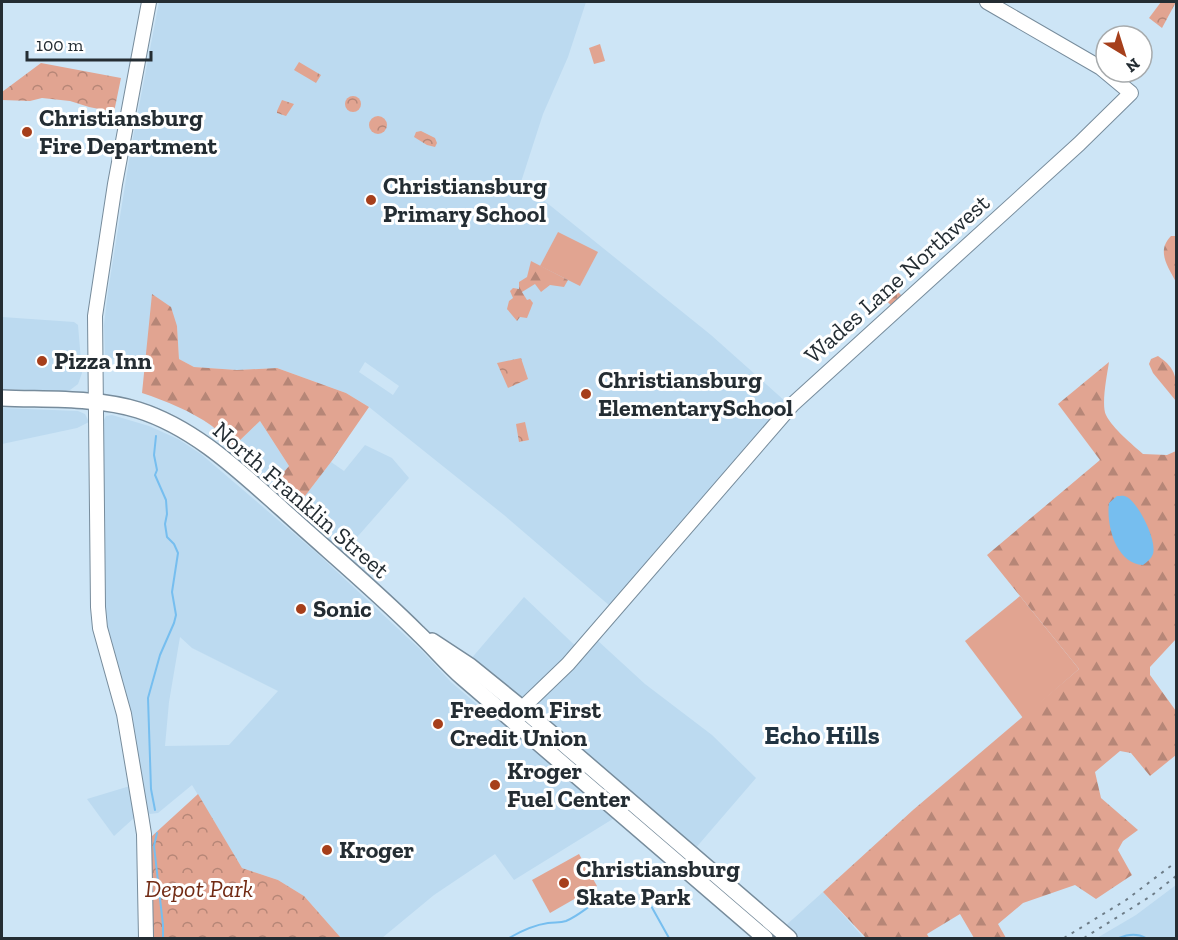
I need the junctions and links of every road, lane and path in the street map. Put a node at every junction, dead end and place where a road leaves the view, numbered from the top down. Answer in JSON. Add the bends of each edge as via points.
{"nodes":[{"id":1,"x":149,"y":2,"type":"edge"},
{"id":2,"x":987,"y":2,"type":"edge"},
{"id":3,"x":2,"y":398,"type":"edge"},
{"id":4,"x":95,"y":402,"type":"junction"},
{"id":5,"x":420,"y":634,"type":"junction"},
{"id":6,"x":523,"y":709,"type":"junction"},
{"id":7,"x":510,"y":719,"type":"junction"},
{"id":8,"x":720,"y":900,"type":"junction"},
{"id":9,"x":146,"y":939,"type":"edge"},
{"id":10,"x":751,"y":939,"type":"edge"},
{"id":11,"x":765,"y":939,"type":"edge"},
{"id":12,"x":789,"y":939,"type":"edge"}],
"edges":[{"from":1,"to":4,"type":"street","via":[[98,293]]},
{"from":2,"to":6,"type":"street","name":"Wades Lane Northwest","via":[[1101,68],[1131,93],[793,404],[568,664]]},
{"from":3,"to":4,"type":"main road","name":"North Franklin Street"},
{"from":4,"to":5,"type":"main road","name":"North Franklin Street","via":[[140,410],[199,440]]},
{"from":4,"to":9,"type":"street","via":[[98,607],[100,628],[124,714],[144,834]]},
{"from":5,"to":6,"type":"main road","name":"North Franklin Street","via":[[470,666]]},
{"from":5,"to":7,"type":"main road","name":"North Franklin Street","via":[[441,659]]},
{"from":6,"to":7,"type":"street","name":"Wades Lane Northwest"},
{"from":6,"to":12,"type":"main road","name":"North Franklin Street"},
{"from":7,"to":8,"type":"main road","name":"North Franklin Street"},
{"from":8,"to":10,"type":"main road"},
{"from":8,"to":11,"type":"main road","name":"North Franklin Street"}]}
